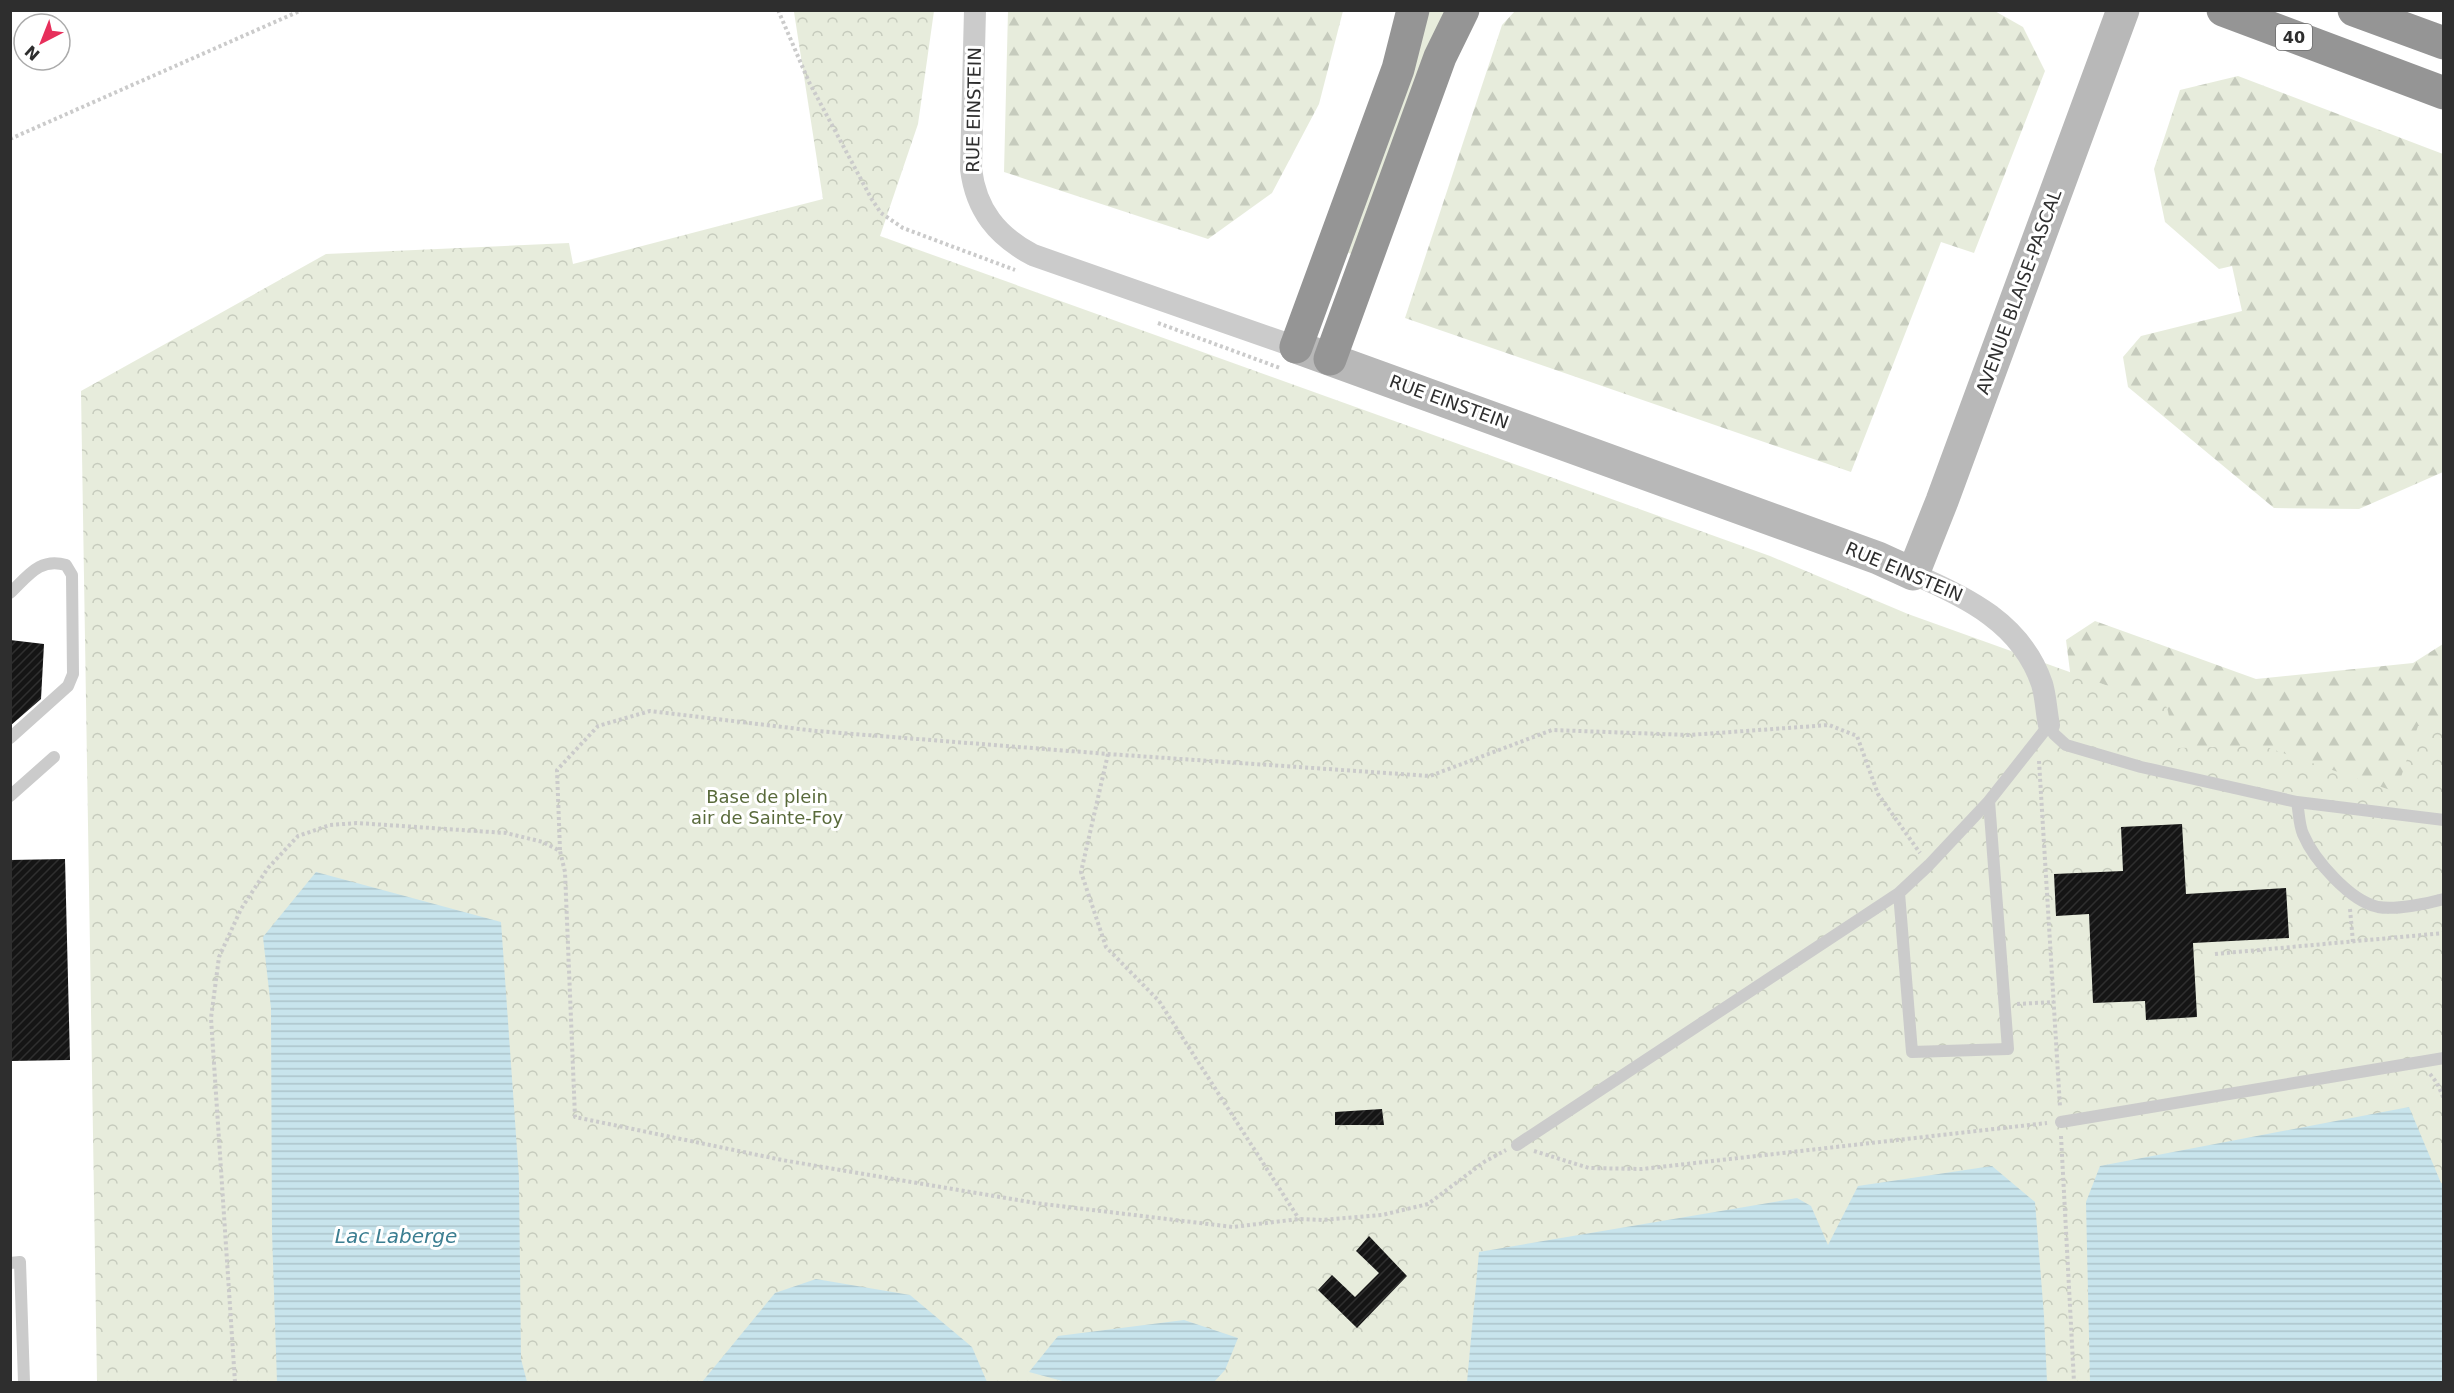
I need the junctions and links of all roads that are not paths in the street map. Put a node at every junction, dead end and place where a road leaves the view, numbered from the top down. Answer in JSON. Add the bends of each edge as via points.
{"nodes":[{"id":1,"x":975,"y":10,"type":"edge"},
{"id":2,"x":1413,"y":10,"type":"edge"},
{"id":3,"x":1463,"y":10,"type":"edge"},
{"id":4,"x":2123,"y":10,"type":"edge"},
{"id":5,"x":2223,"y":10,"type":"edge"},
{"id":6,"x":2354,"y":10,"type":"edge"},
{"id":7,"x":2390,"y":24,"type":"junction"},
{"id":8,"x":2444,"y":35,"type":"edge"},
{"id":9,"x":2444,"y":43,"type":"edge"},
{"id":10,"x":2365,"y":64,"type":"junction"},
{"id":11,"x":2444,"y":93,"type":"edge"},
{"id":12,"x":2444,"y":102,"type":"edge"},
{"id":13,"x":1296,"y":347,"type":"junction"},
{"id":14,"x":1330,"y":359,"type":"junction"},
{"id":15,"x":1913,"y":574,"type":"junction"},
{"id":16,"x":10,"y":593,"type":"edge"},
{"id":17,"x":2049,"y":725,"type":"junction"},
{"id":18,"x":10,"y":738,"type":"edge"},
{"id":19,"x":54,"y":757,"type":"dead end"},
{"id":20,"x":10,"y":796,"type":"edge"},
{"id":21,"x":1989,"y":801,"type":"junction"},
{"id":22,"x":2296,"y":802,"type":"junction"},
{"id":23,"x":2444,"y":820,"type":"edge"},
{"id":24,"x":1899,"y":893,"type":"junction"},
{"id":25,"x":2444,"y":900,"type":"edge"},
{"id":26,"x":2444,"y":1058,"type":"edge"},
{"id":27,"x":2061,"y":1122,"type":"road end"},
{"id":28,"x":1517,"y":1144,"type":"road end"},
{"id":29,"x":10,"y":1263,"type":"edge"},
{"id":30,"x":24,"y":1383,"type":"edge"}],
"edges":[{"from":1,"to":13,"type":"street","name":"RUE EINSTEIN","via":[[972,180],[987,217],[1002,235],[1032,255]]},
{"from":2,"to":13,"type":"highway","via":[[1398,69]]},
{"from":3,"to":14,"type":"highway","via":[[1440,57]]},
{"from":4,"to":15,"type":"street","name":"AVENUE BLAISE-PASCAL"},
{"from":5,"to":10,"type":"highway","number":"40"},
{"from":6,"to":7,"type":"highway"},
{"from":7,"to":8,"type":"highway"},
{"from":7,"to":9,"type":"highway"},
{"from":10,"to":11,"type":"highway","number":"40"},
{"from":10,"to":12,"type":"highway"},
{"from":13,"to":14,"type":"street","name":"RUE EINSTEIN"},
{"from":14,"to":15,"type":"street","name":"RUE EINSTEIN"},
{"from":15,"to":17,"type":"street","name":"RUE EINSTEIN","via":[[1972,602],[2019,641],[2043,686]]},
{"from":16,"to":18,"type":"lane","via":[[41,565],[53,561],[66,565],[72,575],[73,674],[68,686]]},
{"from":17,"to":21,"type":"lane"},
{"from":17,"to":22,"type":"lane","via":[[2066,745],[2080,750]]},
{"from":19,"to":20,"type":"lane"},
{"from":21,"to":24,"type":"lane"},
{"from":21,"to":24,"type":"lane","via":[[2008,1049],[1912,1052]]},
{"from":22,"to":23,"type":"lane"},
{"from":22,"to":25,"type":"lane","via":[[2303,834],[2348,893],[2380,907]]},
{"from":24,"to":28,"type":"lane"},
{"from":26,"to":27,"type":"lane"},
{"from":29,"to":30,"type":"lane","via":[[20,1262]]}]}
